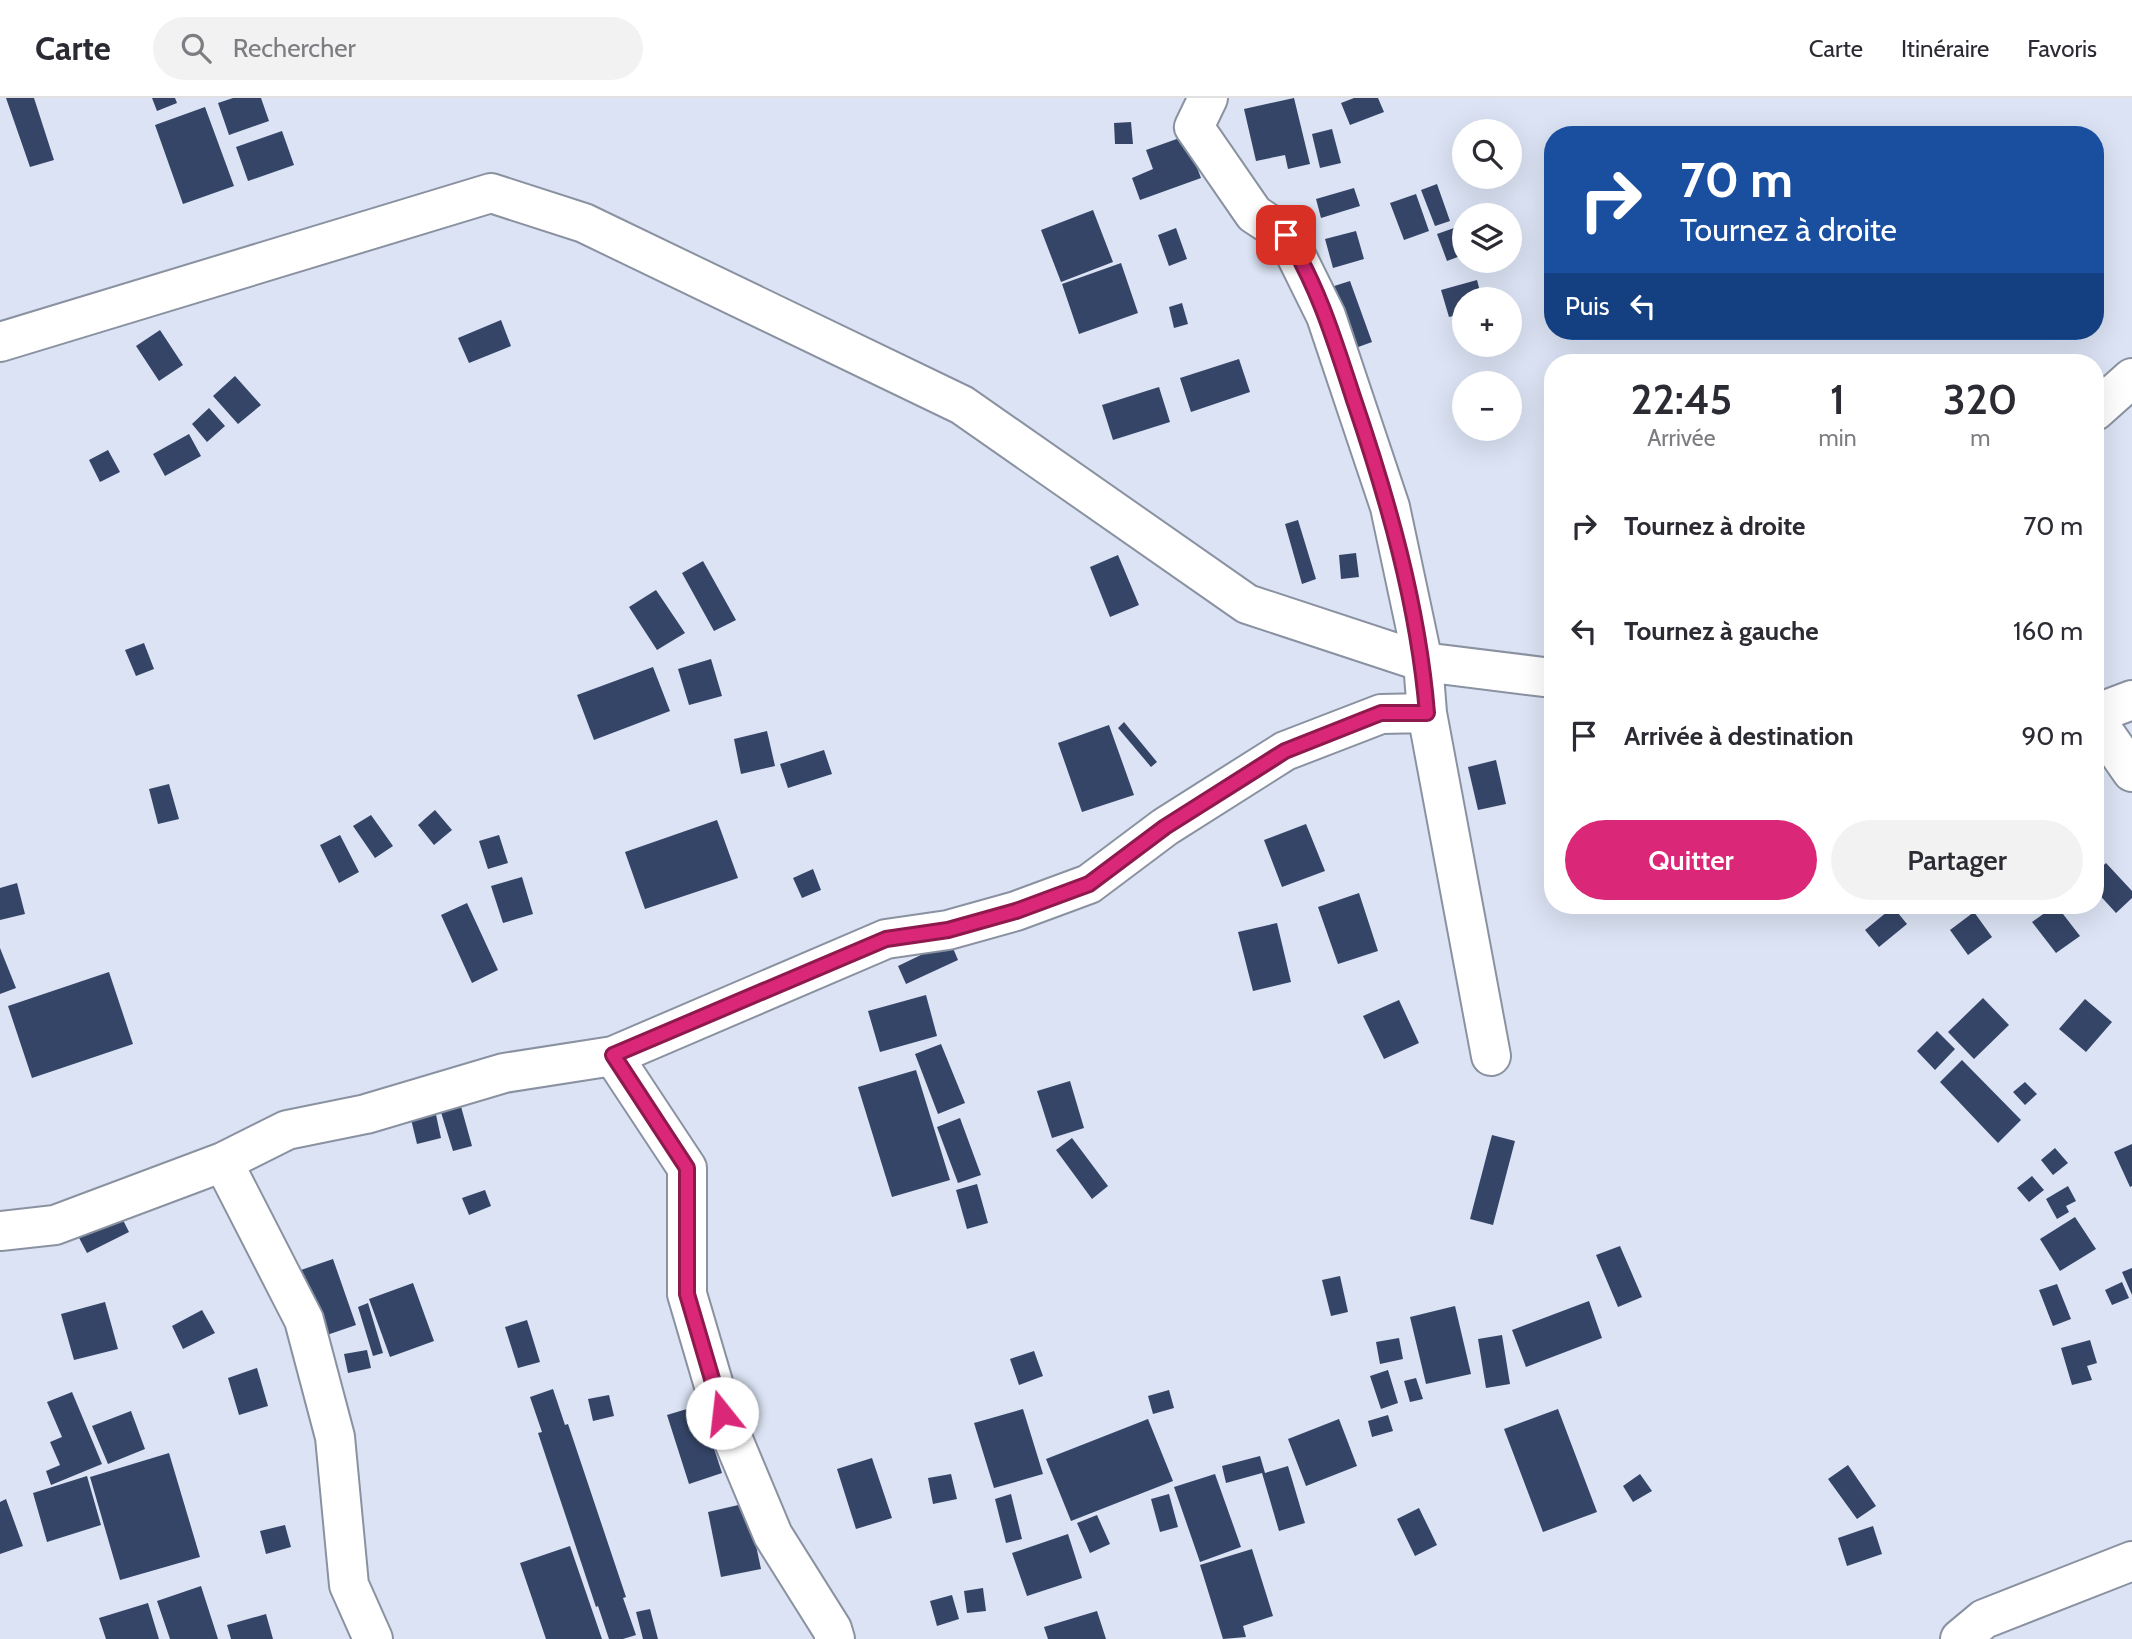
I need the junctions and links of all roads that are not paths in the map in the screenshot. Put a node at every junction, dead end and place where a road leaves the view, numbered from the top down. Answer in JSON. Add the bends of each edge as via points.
{"nodes":[{"id":1,"x":1208,"y":98,"type":"edge"},
{"id":2,"x":0,"y":312,"type":"edge"},
{"id":3,"x":43,"y":329,"type":"junction"},
{"id":4,"x":0,"y":342,"type":"edge"},
{"id":5,"x":2132,"y":378,"type":"edge"},
{"id":6,"x":2104,"y":403,"type":"edge"},
{"id":7,"x":1423,"y":662,"type":"junction"},
{"id":8,"x":1544,"y":677,"type":"edge"},
{"id":9,"x":2132,"y":700,"type":"edge"},
{"id":10,"x":1427,"y":713,"type":"junction"},
{"id":11,"x":2104,"y":713,"type":"edge"},
{"id":12,"x":2104,"y":730,"type":"edge"},
{"id":13,"x":2132,"y":772,"type":"edge"},
{"id":14,"x":613,"y":1055,"type":"junction"},
{"id":15,"x":1491,"y":1056,"type":"dead end"},
{"id":16,"x":223,"y":1162,"type":"junction"},
{"id":17,"x":0,"y":1231,"type":"edge"},
{"id":18,"x":2132,"y":1561,"type":"edge"},
{"id":19,"x":373,"y":1639,"type":"edge"},
{"id":20,"x":835,"y":1639,"type":"edge"},
{"id":21,"x":1960,"y":1639,"type":"edge"}],
"edges":[{"from":1,"to":7,"type":"street","via":[[1194,127],[1255,214],[1286,235],[1326,316],[1390,507]]},
{"from":2,"to":3,"type":"street"},
{"from":3,"to":4,"type":"street"},
{"from":3,"to":7,"type":"street","via":[[491,193],[584,223],[962,405],[1247,604]]},
{"from":5,"to":6,"type":"street"},
{"from":7,"to":8,"type":"street"},
{"from":7,"to":10,"type":"street"},
{"from":9,"to":11,"type":"street"},
{"from":10,"to":14,"type":"street","via":[[1381,713],[1285,751],[1165,827],[1089,884],[948,930],[886,939]]},
{"from":10,"to":15,"type":"street"},
{"from":12,"to":13,"type":"street"},
{"from":14,"to":16,"type":"street","via":[[504,1073],[366,1114],[287,1130]]},
{"from":14,"to":20,"type":"street","via":[[687,1168],[687,1294],[722,1413],[773,1535]]},
{"from":16,"to":17,"type":"street","via":[[55,1226]]},
{"from":16,"to":19,"type":"street","via":[[303,1320],[335,1437],[349,1586]]},
{"from":18,"to":21,"type":"street","via":[[1984,1619]]}]}
